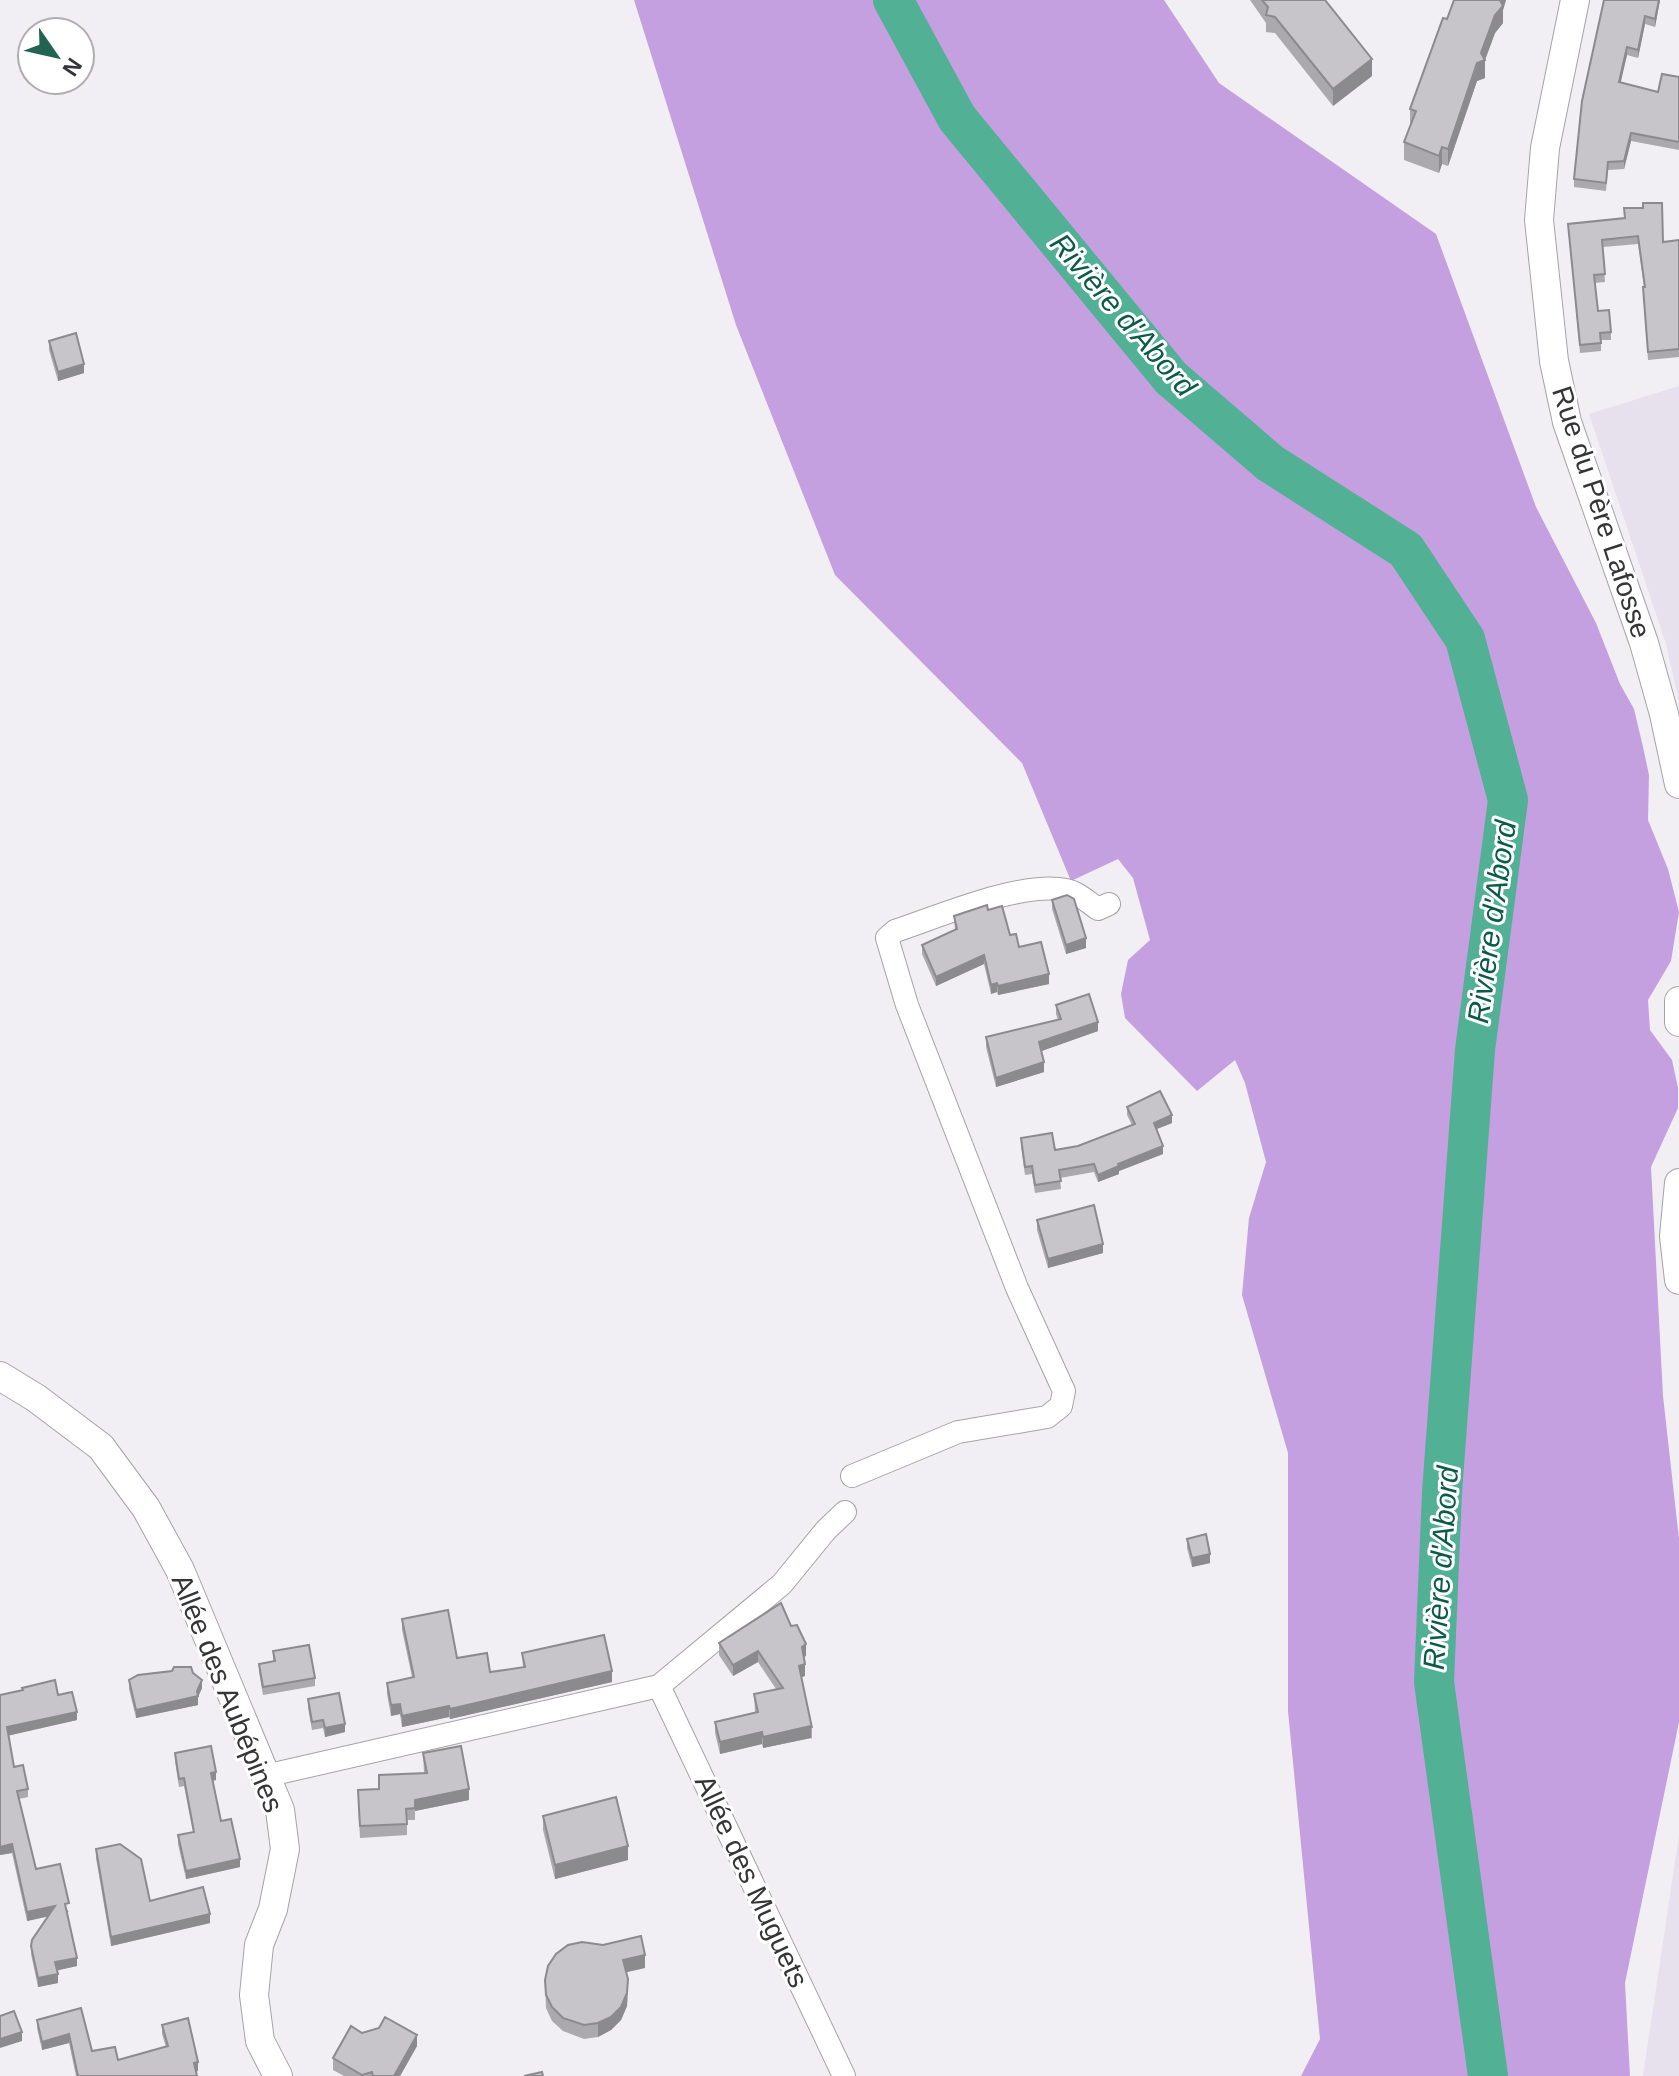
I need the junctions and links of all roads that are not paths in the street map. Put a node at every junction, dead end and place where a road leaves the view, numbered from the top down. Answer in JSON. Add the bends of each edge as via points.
{"nodes":[{"id":1,"x":1575,"y":0,"type":"edge"},
{"id":2,"x":1679,"y":784,"type":"edge"},
{"id":3,"x":1109,"y":904,"type":"dead end"},
{"id":4,"x":1679,"y":1001,"type":"edge"},
{"id":5,"x":1679,"y":1022,"type":"edge"},
{"id":6,"x":1679,"y":1183,"type":"edge"},
{"id":7,"x":1679,"y":1280,"type":"edge"},
{"id":8,"x":0,"y":1376,"type":"edge"},
{"id":9,"x":852,"y":1476,"type":"dead end"},
{"id":10,"x":845,"y":1512,"type":"dead end"},
{"id":11,"x":659,"y":1686,"type":"junction"},
{"id":12,"x":265,"y":1776,"type":"junction"},
{"id":13,"x":278,"y":2076,"type":"edge"},
{"id":14,"x":844,"y":2076,"type":"edge"}],
"edges":[{"from":1,"to":2,"type":"street","name":"Rue du Père Lafosse","via":[[1545,148],[1539,220],[1554,361],[1567,422],[1644,643]]},
{"from":3,"to":9,"type":"street","via":[[1098,909],[1064,889],[1023,890],[887,938],[907,1005],[1007,1261],[1064,1391],[1061,1406],[1047,1417],[958,1432]]},
{"from":4,"to":5,"type":"street"},
{"from":6,"to":7,"type":"street","via":[[1674,1236]]},
{"from":8,"to":12,"type":"street","name":"Allée des Aubépines","via":[[101,1447],[146,1508],[180,1570]]},
{"from":10,"to":11,"type":"street","via":[[782,1584]]},
{"from":11,"to":12,"type":"street"},
{"from":11,"to":14,"type":"street","name":"Allée des Muguets"},
{"from":12,"to":13,"type":"street","name":"Allée des Aubépines","via":[[280,1810],[285,1849],[273,1909],[259,1945],[254,1995],[260,2041]]}]}
